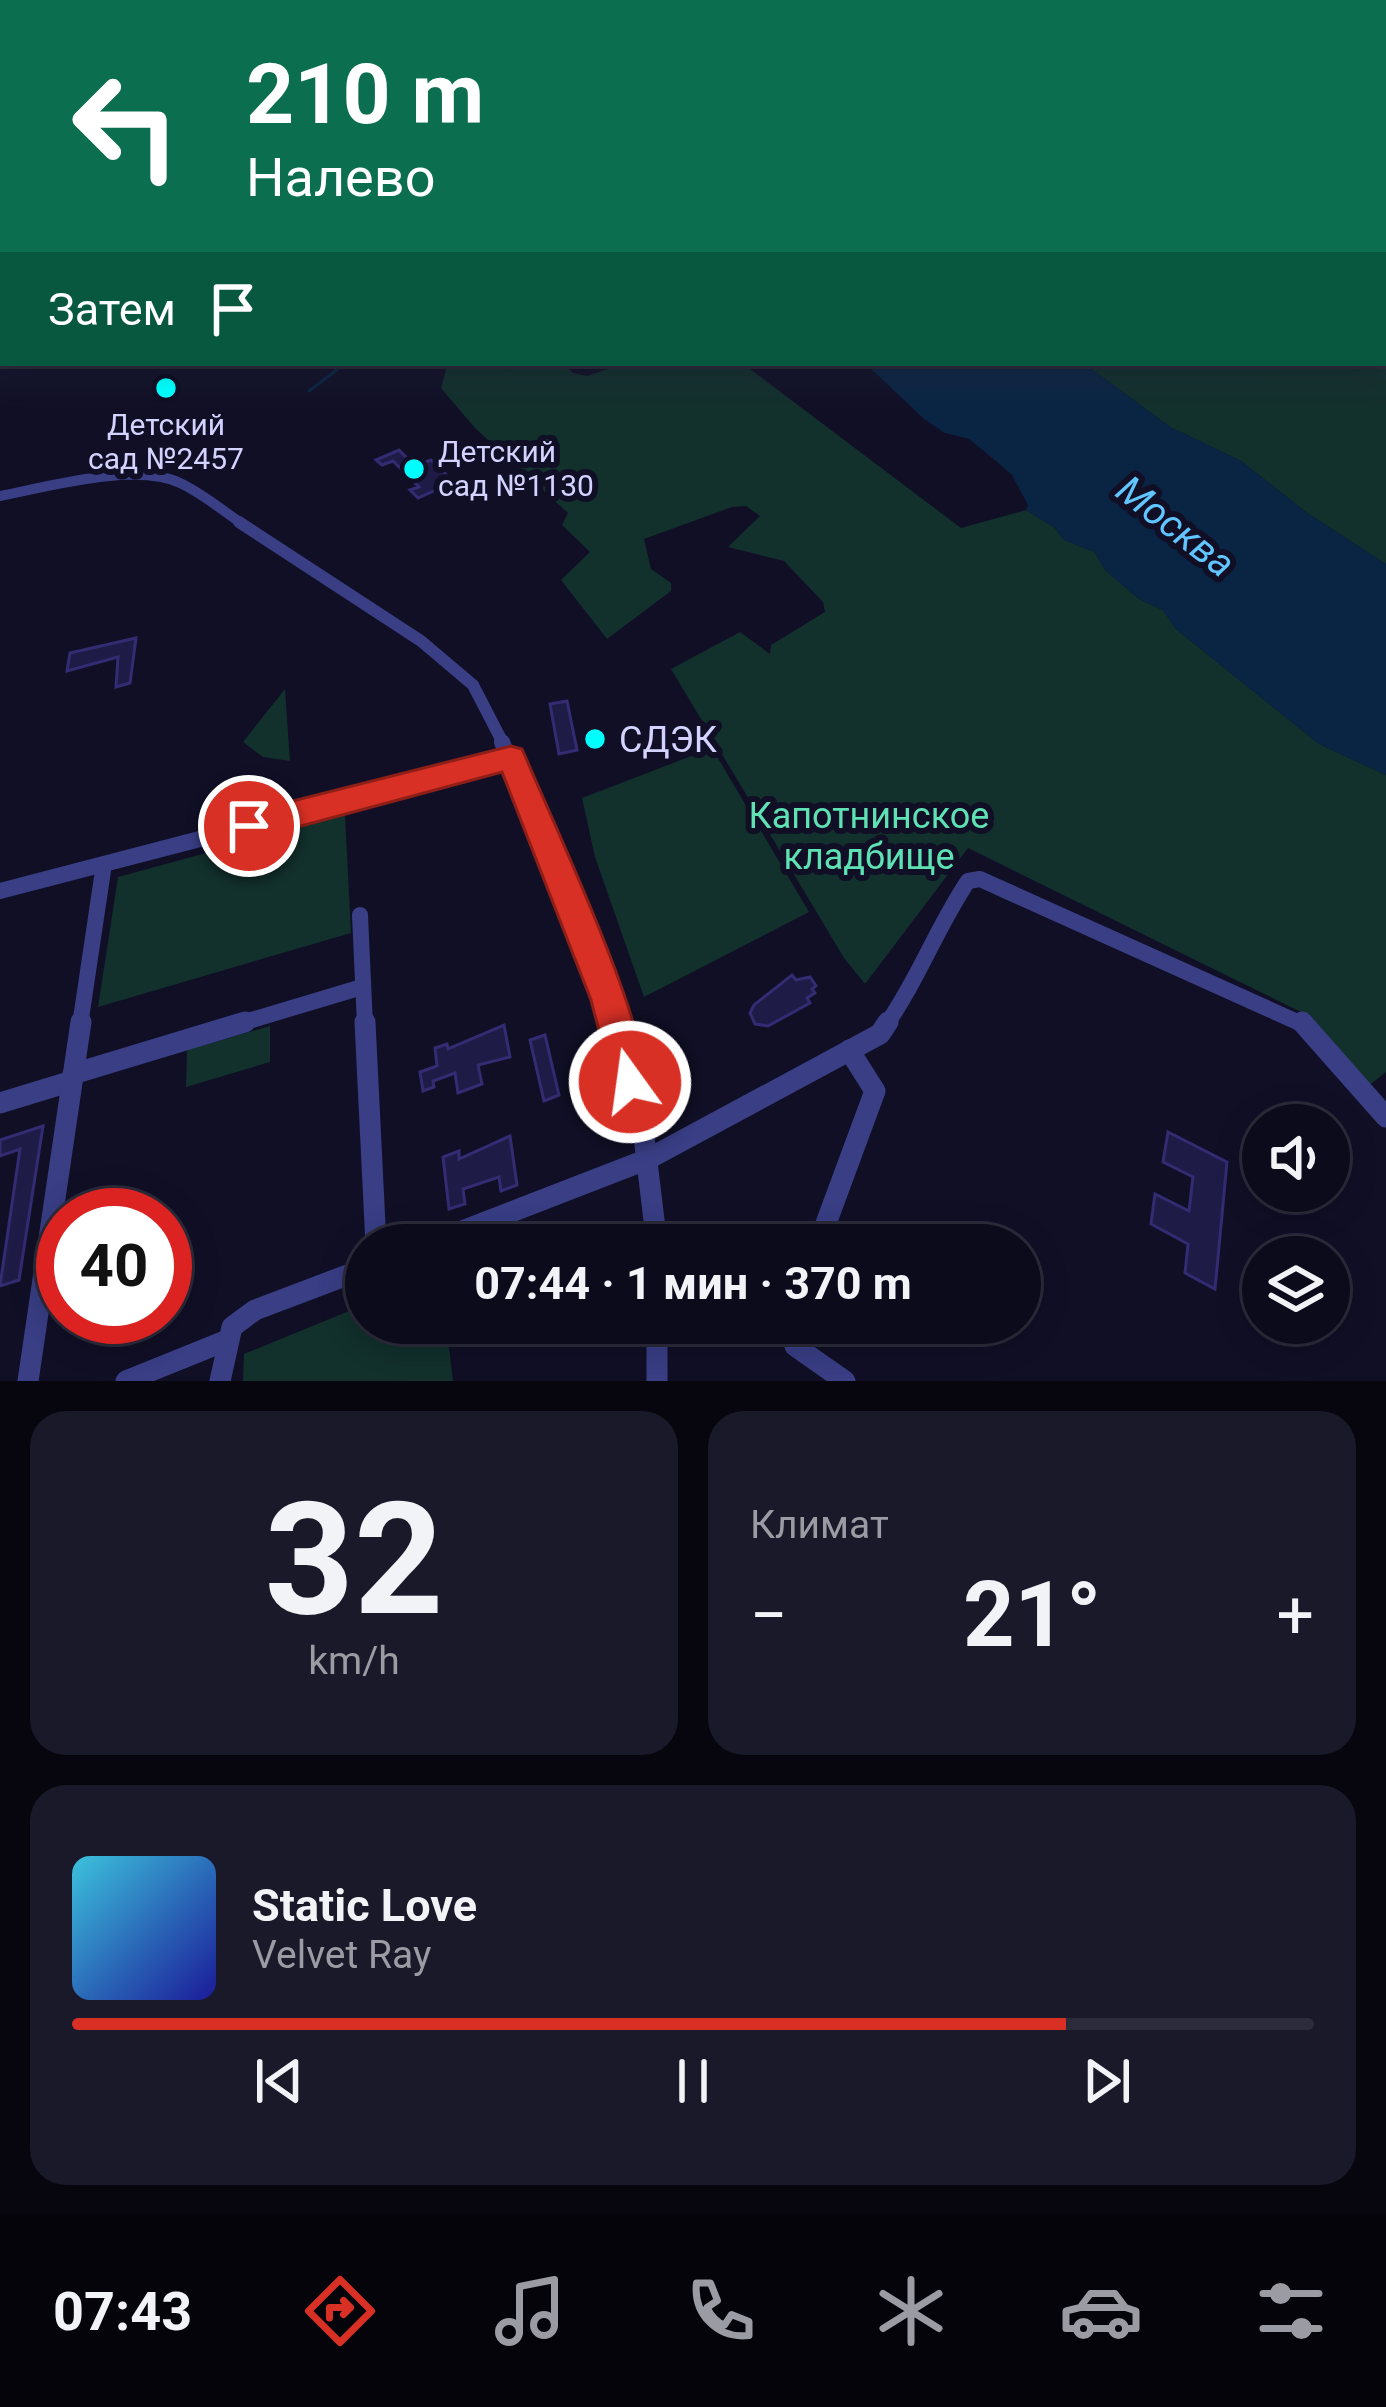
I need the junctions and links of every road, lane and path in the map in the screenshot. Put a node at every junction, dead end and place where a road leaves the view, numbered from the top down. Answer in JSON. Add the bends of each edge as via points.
{"nodes":[{"id":1,"x":0,"y":496,"type":"edge"},
{"id":2,"x":511,"y":758,"type":"junction"},
{"id":3,"x":104,"y":864,"type":"junction"},
{"id":4,"x":0,"y":890,"type":"edge"},
{"id":5,"x":360,"y":915,"type":"dead end"},
{"id":6,"x":362,"y":987,"type":"junction"},
{"id":7,"x":849,"y":1050,"type":"junction"},
{"id":8,"x":73,"y":1078,"type":"junction"},
{"id":9,"x":0,"y":1103,"type":"edge"},
{"id":10,"x":1386,"y":1117,"type":"edge"},
{"id":11,"x":648,"y":1159,"type":"junction"},
{"id":12,"x":375,"y":1224,"type":"edge"},
{"id":13,"x":480,"y":1224,"type":"edge"},
{"id":14,"x":655,"y":1224,"type":"edge"},
{"id":15,"x":826,"y":1224,"type":"edge"},
{"id":16,"x":345,"y":1276,"type":"edge"},
{"id":17,"x":225,"y":1341,"type":"junction"},
{"id":18,"x":658,"y":1344,"type":"edge"},
{"id":19,"x":795,"y":1344,"type":"edge"},
{"id":20,"x":28,"y":1381,"type":"edge"},
{"id":21,"x":126,"y":1381,"type":"edge"},
{"id":22,"x":220,"y":1381,"type":"edge"},
{"id":23,"x":657,"y":1381,"type":"edge"},
{"id":24,"x":845,"y":1381,"type":"edge"}],
"edges":[{"from":1,"to":2,"type":"street","via":[[136,476],[192,488],[461,670]]},
{"from":2,"to":3,"type":"street"},
{"from":2,"to":11,"type":"street","via":[[609,1000]]},
{"from":3,"to":4,"type":"street"},
{"from":3,"to":8,"type":"street"},
{"from":5,"to":6,"type":"street"},
{"from":6,"to":8,"type":"street"},
{"from":6,"to":12,"type":"street"},
{"from":7,"to":10,"type":"street","via":[[880,1034],[940,923],[968,881],[980,879],[1299,1019]]},
{"from":7,"to":11,"type":"street"},
{"from":7,"to":15,"type":"street","via":[[875,1091]]},
{"from":8,"to":9,"type":"street"},
{"from":8,"to":20,"type":"street"},
{"from":11,"to":13,"type":"street"},
{"from":11,"to":14,"type":"street"},
{"from":16,"to":17,"type":"street","via":[[255,1310]]},
{"from":17,"to":21,"type":"street"},
{"from":17,"to":22,"type":"street"},
{"from":18,"to":23,"type":"street"},
{"from":19,"to":24,"type":"street"}]}
